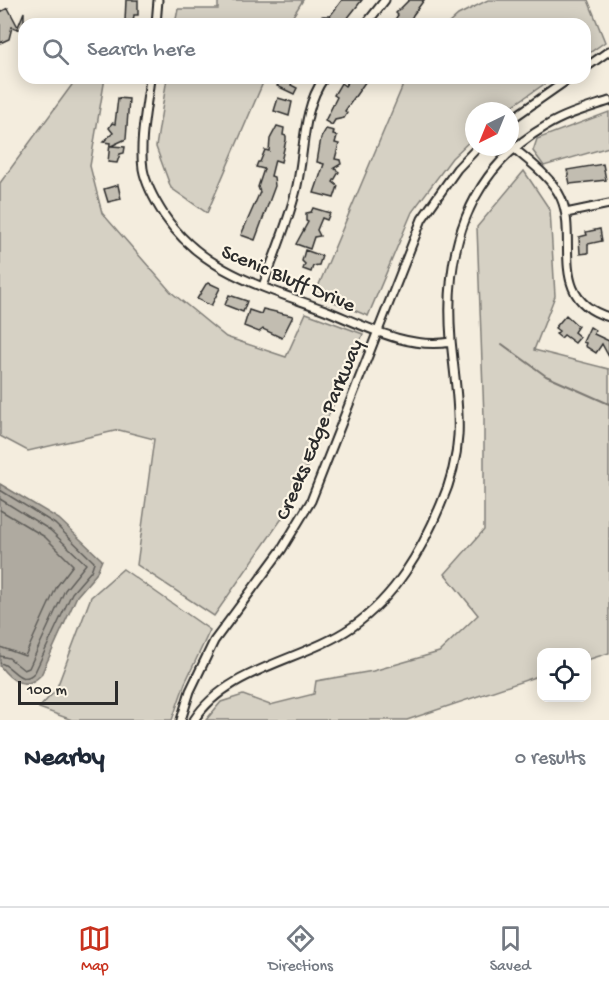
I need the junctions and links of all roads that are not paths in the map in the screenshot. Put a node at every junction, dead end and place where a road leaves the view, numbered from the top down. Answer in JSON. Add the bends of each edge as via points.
{"nodes":[{"id":1,"x":158,"y":0,"type":"edge"},
{"id":2,"x":385,"y":0,"type":"edge"},
{"id":3,"x":156,"y":18,"type":"edge"},
{"id":4,"x":371,"y":18,"type":"edge"},
{"id":5,"x":609,"y":51,"type":"edge"},
{"id":6,"x":591,"y":64,"type":"edge"},
{"id":7,"x":149,"y":84,"type":"edge"},
{"id":8,"x":320,"y":84,"type":"edge"},
{"id":9,"x":561,"y":84,"type":"edge"},
{"id":10,"x":609,"y":101,"type":"edge"},
{"id":11,"x":519,"y":114,"type":"edge"},
{"id":12,"x":519,"y":143,"type":"edge"},
{"id":13,"x":519,"y":153,"type":"edge"},
{"id":14,"x":469,"y":156,"type":"edge"},
{"id":15,"x":505,"y":156,"type":"edge"},
{"id":16,"x":609,"y":204,"type":"edge"},
{"id":17,"x":566,"y":213,"type":"junction"},
{"id":18,"x":263,"y":286,"type":"junction"},
{"id":19,"x":609,"y":317,"type":"edge"},
{"id":20,"x":377,"y":330,"type":"junction"},
{"id":21,"x":451,"y":342,"type":"junction"},
{"id":22,"x":181,"y":720,"type":"edge"},
{"id":23,"x":194,"y":720,"type":"edge"}],
"edges":[{"from":1,"to":3,"type":"street"},
{"from":2,"to":4,"type":"street"},
{"from":5,"to":6,"type":"street"},
{"from":7,"to":18,"type":"street","name":"Scenic Bluff Drive","via":[[143,168],[159,207],[172,227],[205,259]]},
{"from":8,"to":18,"type":"street","via":[[307,111],[296,191]]},
{"from":9,"to":11,"type":"street"},
{"from":10,"to":12,"type":"street","via":[[545,126]]},
{"from":13,"to":17,"type":"street","via":[[552,183]]},
{"from":14,"to":20,"type":"street","name":"Creeks Edge Parkway","via":[[422,219]]},
{"from":15,"to":21,"type":"street","via":[[470,207],[458,238],[450,284]]},
{"from":16,"to":17,"type":"street"},
{"from":17,"to":19,"type":"street","via":[[571,282],[581,300],[598,314]]},
{"from":18,"to":20,"type":"street","name":"Scenic Bluff Drive"},
{"from":20,"to":21,"type":"street","name":"Scenic Bluff Drive","via":[[413,343]]},
{"from":20,"to":22,"type":"street","name":"Creeks Edge Parkway","via":[[310,501],[282,549],[214,642],[190,691]]},
{"from":21,"to":23,"type":"street","via":[[460,412],[456,460],[441,506],[400,582],[350,628],[221,691]]}]}
